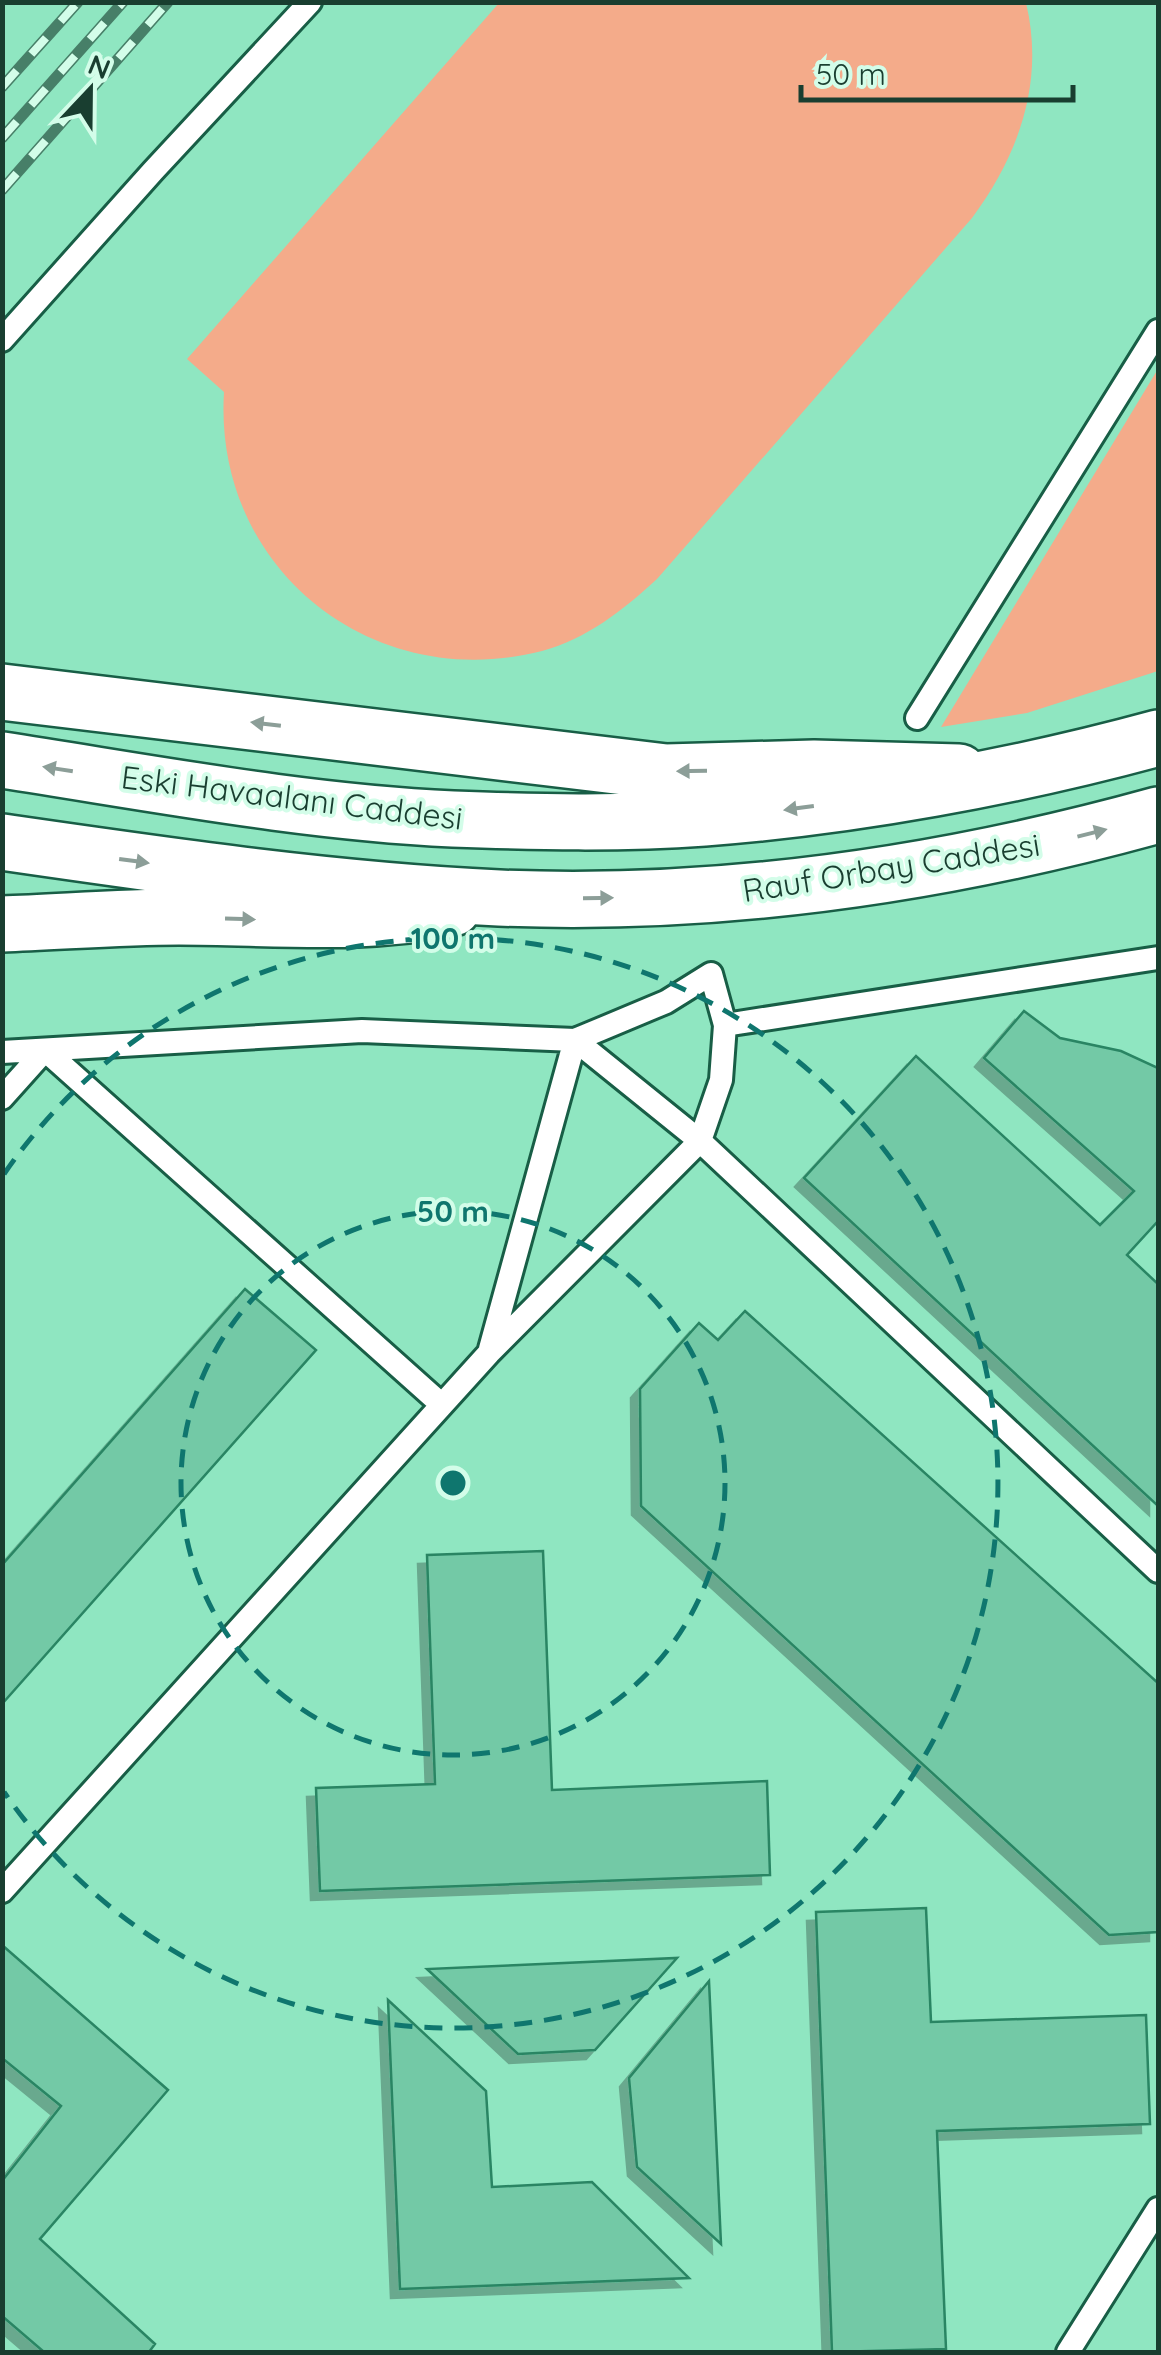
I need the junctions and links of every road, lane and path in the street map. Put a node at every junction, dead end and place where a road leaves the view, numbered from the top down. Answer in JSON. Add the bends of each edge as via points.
{"nodes":[{"id":1,"x":310,"y":2,"type":"edge"},
{"id":2,"x":1158,"y":331,"type":"edge"},
{"id":3,"x":2,"y":340,"type":"edge"},
{"id":4,"x":2,"y":692,"type":"edge"},
{"id":5,"x":917,"y":718,"type":"dead end"},
{"id":6,"x":1158,"y":738,"type":"edge"},
{"id":7,"x":2,"y":760,"type":"edge"},
{"id":8,"x":999,"y":776,"type":"junction"},
{"id":9,"x":1158,"y":816,"type":"edge"},
{"id":10,"x":2,"y":842,"type":"edge"},
{"id":11,"x":500,"y":898,"type":"junction"},
{"id":12,"x":2,"y":924,"type":"edge"},
{"id":13,"x":1157,"y":961,"type":"edge"},
{"id":14,"x":724,"y":1025,"type":"junction"},
{"id":15,"x":575,"y":1040,"type":"junction"},
{"id":16,"x":45,"y":1050,"type":"junction"},
{"id":17,"x":2,"y":1052,"type":"edge"},
{"id":18,"x":2,"y":1098,"type":"edge"},
{"id":19,"x":700,"y":1140,"type":"junction"},
{"id":20,"x":489,"y":1353,"type":"junction"},
{"id":21,"x":442,"y":1405,"type":"junction"},
{"id":22,"x":1158,"y":1571,"type":"edge"},
{"id":23,"x":2,"y":1891,"type":"edge"},
{"id":24,"x":1158,"y":2209,"type":"edge"},
{"id":25,"x":1068,"y":2352,"type":"edge"}],
"edges":[{"from":1,"to":3,"type":"lane"},
{"from":2,"to":5,"type":"lane"},
{"from":8,"to":4,"type":"main road","one_way":true,"via":[[928,768],[666,772]]},
{"from":6,"to":8,"type":"main road"},
{"from":8,"to":7,"type":"main road","name":"Eski Havaalanı Caddesi","one_way":true,"via":[[793,809],[558,821],[362,812]]},
{"from":11,"to":9,"type":"main road","name":"Rauf Orbay Caddesi","one_way":true,"via":[[809,887],[1085,836]]},
{"from":10,"to":11,"type":"main road","one_way":true,"via":[[240,876]]},
{"from":12,"to":11,"type":"main road","one_way":true,"via":[[179,917],[324,922],[426,914]]},
{"from":13,"to":14,"type":"lane"},
{"from":14,"to":15,"type":"lane","via":[[711,974],[666,1002]]},
{"from":14,"to":19,"type":"lane","via":[[720,1080]]},
{"from":15,"to":16,"type":"lane","via":[[362,1031]]},
{"from":15,"to":19,"type":"lane"},
{"from":15,"to":20,"type":"lane"},
{"from":16,"to":17,"type":"lane"},
{"from":16,"to":18,"type":"lane"},
{"from":16,"to":21,"type":"lane"},
{"from":19,"to":20,"type":"lane"},
{"from":19,"to":22,"type":"lane"},
{"from":20,"to":21,"type":"lane"},
{"from":21,"to":23,"type":"lane"},
{"from":24,"to":25,"type":"lane"}]}
